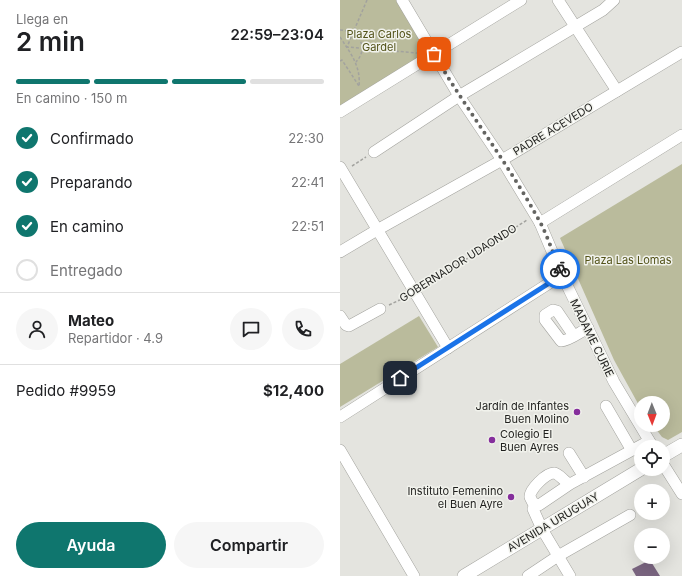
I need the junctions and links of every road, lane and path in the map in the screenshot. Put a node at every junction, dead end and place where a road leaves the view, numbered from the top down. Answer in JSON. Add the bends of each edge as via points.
{"nodes":[{"id":1,"x":367,"y":0,"type":"edge"},
{"id":2,"x":402,"y":0,"type":"edge"},
{"id":3,"x":521,"y":0,"type":"edge"},
{"id":4,"x":558,"y":0,"type":"edge"},
{"id":5,"x":614,"y":0,"type":"edge"},
{"id":6,"x":574,"y":26,"type":"junction"},
{"id":7,"x":340,"y":30,"type":"edge"},
{"id":8,"x":353,"y":32,"type":"junction"},
{"id":9,"x":340,"y":36,"type":"edge"},
{"id":10,"x":346,"y":47,"type":"junction"},
{"id":11,"x":362,"y":48,"type":"junction"},
{"id":12,"x":682,"y":52,"type":"edge"},
{"id":13,"x":434,"y":54,"type":"junction"},
{"id":14,"x":340,"y":61,"type":"edge"},
{"id":15,"x":356,"y":62,"type":"junction"},
{"id":16,"x":616,"y":91,"type":"junction"},
{"id":17,"x":362,"y":92,"type":"junction"},
{"id":18,"x":459,"y":96,"type":"junction"},
{"id":19,"x":340,"y":112,"type":"edge"},
{"id":20,"x":682,"y":135,"type":"edge"},
{"id":21,"x":374,"y":152,"type":"joint"},
{"id":22,"x":502,"y":160,"type":"junction"},
{"id":23,"x":340,"y":167,"type":"edge"},
{"id":24,"x":344,"y":182,"type":"edge"},
{"id":25,"x":538,"y":218,"type":"junction"},
{"id":26,"x":377,"y":230,"type":"junction"},
{"id":27,"x":340,"y":252,"type":"edge"},
{"id":28,"x":562,"y":275,"type":"junction"},
{"id":29,"x":414,"y":292,"type":"junction"},
{"id":30,"x":380,"y":309,"type":"joint"},
{"id":31,"x":340,"y":316,"type":"edge"},
{"id":32,"x":588,"y":328,"type":"junction"},
{"id":33,"x":574,"y":336,"type":"dead end"},
{"id":34,"x":448,"y":348,"type":"junction"},
{"id":35,"x":606,"y":406,"type":"dead end"},
{"id":36,"x":340,"y":417,"type":"edge"},
{"id":37,"x":649,"y":440,"type":"edge"},
{"id":38,"x":682,"y":444,"type":"edge"},
{"id":39,"x":634,"y":448,"type":"edge"},
{"id":40,"x":631,"y":449,"type":"junction"},
{"id":41,"x":340,"y":450,"type":"edge"},
{"id":42,"x":670,"y":452,"type":"edge"},
{"id":43,"x":569,"y":453,"type":"dead end"},
{"id":44,"x":634,"y":473,"type":"edge"},
{"id":45,"x":670,"y":475,"type":"edge"},
{"id":46,"x":584,"y":477,"type":"junction"},
{"id":47,"x":570,"y":484,"type":"junction"},
{"id":48,"x":682,"y":494,"type":"edge"},
{"id":49,"x":536,"y":505,"type":"junction"},
{"id":50,"x":630,"y":514,"type":"dead end"},
{"id":51,"x":542,"y":529,"type":"junction"},
{"id":52,"x":558,"y":556,"type":"junction"},
{"id":53,"x":414,"y":576,"type":"edge"},
{"id":54,"x":464,"y":576,"type":"edge"},
{"id":55,"x":528,"y":576,"type":"edge"},
{"id":56,"x":570,"y":576,"type":"edge"}],
"edges":[{"from":1,"to":8,"type":"path"},
{"from":2,"to":13,"type":"street","name":"MADAME CURIE"},
{"from":3,"to":13,"type":"street"},
{"from":4,"to":6,"type":"street"},
{"from":5,"to":6,"type":"street","via":[[603,10]]},
{"from":6,"to":16,"type":"street"},
{"from":6,"to":18,"type":"street"},
{"from":7,"to":8,"type":"path"},
{"from":8,"to":10,"type":"path"},
{"from":8,"to":11,"type":"path","via":[[361,41]]},
{"from":9,"to":10,"type":"path"},
{"from":10,"to":11,"type":"path"},
{"from":10,"to":15,"type":"path"},
{"from":11,"to":13,"type":"path"},
{"from":11,"to":15,"type":"path","via":[[362,54]]},
{"from":12,"to":16,"type":"street","name":"PADRE ACEVEDO"},
{"from":13,"to":17,"type":"street"},
{"from":13,"to":18,"type":"street","name":"MADAME CURIE"},
{"from":14,"to":17,"type":"path","via":[[342,60]]},
{"from":15,"to":17,"type":"path"},
{"from":16,"to":22,"type":"street","name":"PADRE ACEVEDO"},
{"from":17,"to":19,"type":"street"},
{"from":18,"to":21,"type":"street"},
{"from":18,"to":22,"type":"street","name":"MADAME CURIE"},
{"from":20,"to":25,"type":"street"},
{"from":21,"to":24,"type":"path","via":[[352,166]]},
{"from":22,"to":25,"type":"street","name":"MADAME CURIE"},
{"from":22,"to":26,"type":"street","name":"PADRE ACEVEDO"},
{"from":23,"to":24,"type":"street"},
{"from":24,"to":26,"type":"street"},
{"from":25,"to":28,"type":"street","name":"MADAME CURIE"},
{"from":25,"to":29,"type":"path","name":"GOBERNADOR UDAONDO"},
{"from":26,"to":27,"type":"street","name":"PADRE ACEVEDO"},
{"from":26,"to":29,"type":"street"},
{"from":28,"to":32,"type":"street","name":"MADAME CURIE"},
{"from":28,"to":34,"type":"street"},
{"from":29,"to":30,"type":"path","name":"GOBERNADOR UDAONDO"},
{"from":29,"to":34,"type":"street"},
{"from":30,"to":31,"type":"street","via":[[349,326]]},
{"from":32,"to":33,"type":"street"},
{"from":32,"to":37,"type":"street","name":"MADAME CURIE","via":[[614,382]]},
{"from":34,"to":36,"type":"street"},
{"from":35,"to":40,"type":"street"},
{"from":38,"to":42,"type":"main road"},
{"from":39,"to":40,"type":"street"},
{"from":40,"to":46,"type":"street"},
{"from":41,"to":53,"type":"street"},
{"from":43,"to":46,"type":"street"},
{"from":44,"to":51,"type":"main road","name":"AVENIDA URUGUAY"},
{"from":45,"to":48,"type":"street"},
{"from":46,"to":47,"type":"street"},
{"from":47,"to":49,"type":"street"},
{"from":47,"to":49,"type":"street","via":[[556,474],[550,474],[530,492],[530,497]]},
{"from":49,"to":51,"type":"street","via":[[533,509]]},
{"from":50,"to":52,"type":"street"},
{"from":51,"to":52,"type":"street"},
{"from":51,"to":54,"type":"main road","name":"AVENIDA URUGUAY"},
{"from":52,"to":55,"type":"street"},
{"from":52,"to":56,"type":"street"}]}
